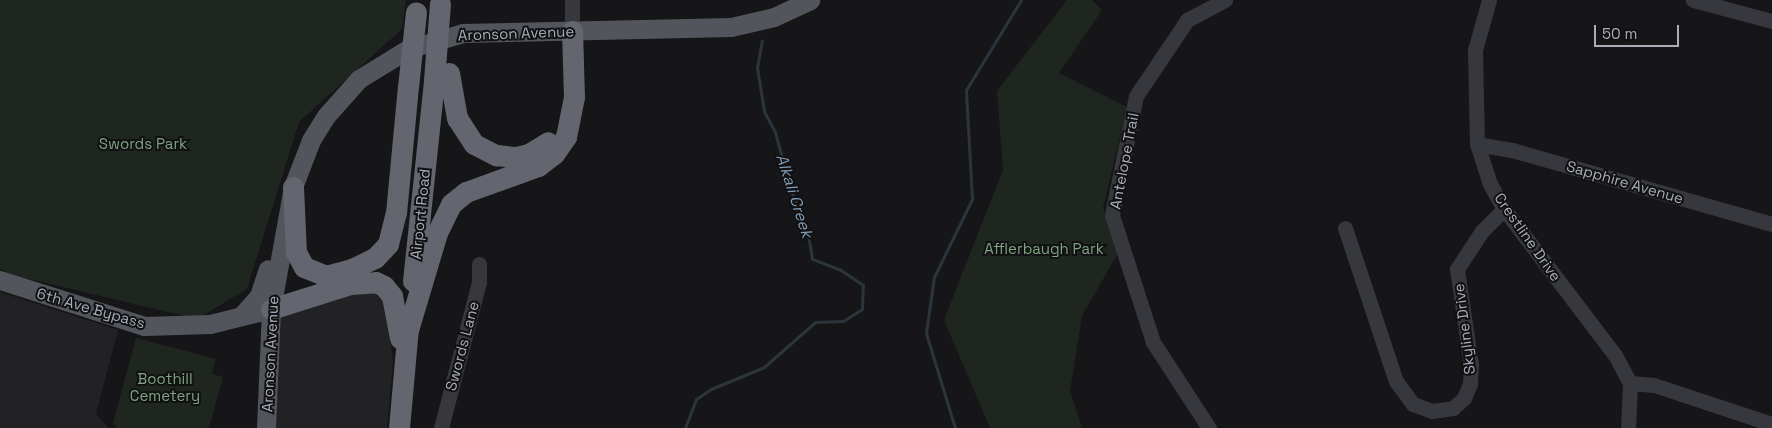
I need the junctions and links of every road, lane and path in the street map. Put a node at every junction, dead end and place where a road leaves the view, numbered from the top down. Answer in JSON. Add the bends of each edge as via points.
{"nodes":[{"id":1,"x":572,"y":0,"type":"edge"},
{"id":2,"x":1225,"y":0,"type":"edge"},
{"id":3,"x":1489,"y":0,"type":"edge"},
{"id":4,"x":1693,"y":0,"type":"edge"},
{"id":5,"x":441,"y":2,"type":"edge"},
{"id":6,"x":804,"y":4,"type":"edge"},
{"id":7,"x":416,"y":6,"type":"edge"},
{"id":8,"x":1741,"y":6,"type":"edge"},
{"id":9,"x":1772,"y":21,"type":"edge"},
{"id":10,"x":572,"y":31,"type":"junction"},
{"id":11,"x":442,"y":76,"type":"junction"},
{"id":12,"x":572,"y":111,"type":"junction"},
{"id":13,"x":1478,"y":144,"type":"junction"},
{"id":14,"x":293,"y":187,"type":"junction"},
{"id":15,"x":1504,"y":209,"type":"junction"},
{"id":16,"x":1772,"y":224,"type":"edge"},
{"id":17,"x":1346,"y":228,"type":"dead end"},
{"id":18,"x":479,"y":264,"type":"dead end"},
{"id":19,"x":0,"y":280,"type":"edge"},
{"id":20,"x":271,"y":309,"type":"junction"},
{"id":21,"x":242,"y":315,"type":"junction"},
{"id":22,"x":408,"y":330,"type":"junction"},
{"id":23,"x":404,"y":376,"type":"junction"},
{"id":24,"x":1630,"y":383,"type":"junction"},
{"id":25,"x":1772,"y":424,"type":"edge"},
{"id":26,"x":266,"y":428,"type":"edge"},
{"id":27,"x":399,"y":428,"type":"edge"},
{"id":28,"x":440,"y":428,"type":"edge"},
{"id":29,"x":1209,"y":428,"type":"edge"},
{"id":30,"x":1628,"y":428,"type":"edge"}],
"edges":[{"from":1,"to":10,"type":"street"},
{"from":2,"to":29,"type":"street","name":"Antelope Trail","via":[[1187,20],[1136,96],[1112,215],[1153,342]]},
{"from":3,"to":13,"type":"street","name":"Crestline Drive","via":[[1475,50]]},
{"from":4,"to":8,"type":"street"},
{"from":5,"to":11,"type":"highway","name":"Airport Road","bridge":true},
{"from":6,"to":10,"type":"main road","name":"Aronson Avenue","via":[[749,24],[708,29]]},
{"from":7,"to":14,"type":"highway","bridge":true,"via":[[396,213],[388,244],[375,258],[352,269],[326,276],[304,267],[296,252]]},
{"from":8,"to":9,"type":"street"},
{"from":10,"to":12,"type":"highway"},
{"from":10,"to":14,"type":"main road","name":"Aronson Avenue","via":[[463,33],[433,40],[379,65],[348,90],[326,116],[311,140]]},
{"from":11,"to":12,"type":"highway","via":[[462,127],[474,144],[496,155],[516,157],[539,149],[555,137]]},
{"from":11,"to":22,"type":"highway","name":"Airport Road"},
{"from":12,"to":22,"type":"highway","via":[[566,137],[554,154],[538,166],[466,192],[451,204],[437,233]]},
{"from":13,"to":15,"type":"street","name":"Crestline Drive","via":[[1490,184]]},
{"from":13,"to":16,"type":"street","name":"Sapphire Avenue","via":[[1512,150]]},
{"from":14,"to":20,"type":"main road","name":"Aronson Avenue"},
{"from":14,"to":21,"type":"main road","via":[[274,241],[263,289]]},
{"from":15,"to":17,"type":"street","name":"Skyline Drive","via":[[1482,231],[1457,269],[1471,365],[1470,384],[1464,398],[1452,408],[1432,411],[1413,404],[1396,381]]},
{"from":15,"to":24,"type":"street","name":"Crestline Drive","via":[[1615,355]]},
{"from":18,"to":28,"type":"street","name":"Swords Lane","via":[[479,282]]},
{"from":19,"to":21,"type":"main road","name":"6th Ave Bypass","via":[[144,326],[210,324]]},
{"from":20,"to":21,"type":"main road","name":"6th Ave Bypass"},
{"from":20,"to":23,"type":"highway","via":[[358,282],[384,286],[397,310]]},
{"from":20,"to":26,"type":"main road","name":"Aronson Avenue"},
{"from":22,"to":23,"type":"highway","name":"Airport Road"},
{"from":23,"to":27,"type":"highway","name":"Airport Road"},
{"from":24,"to":25,"type":"street","via":[[1654,385]]},
{"from":24,"to":30,"type":"street"}]}
